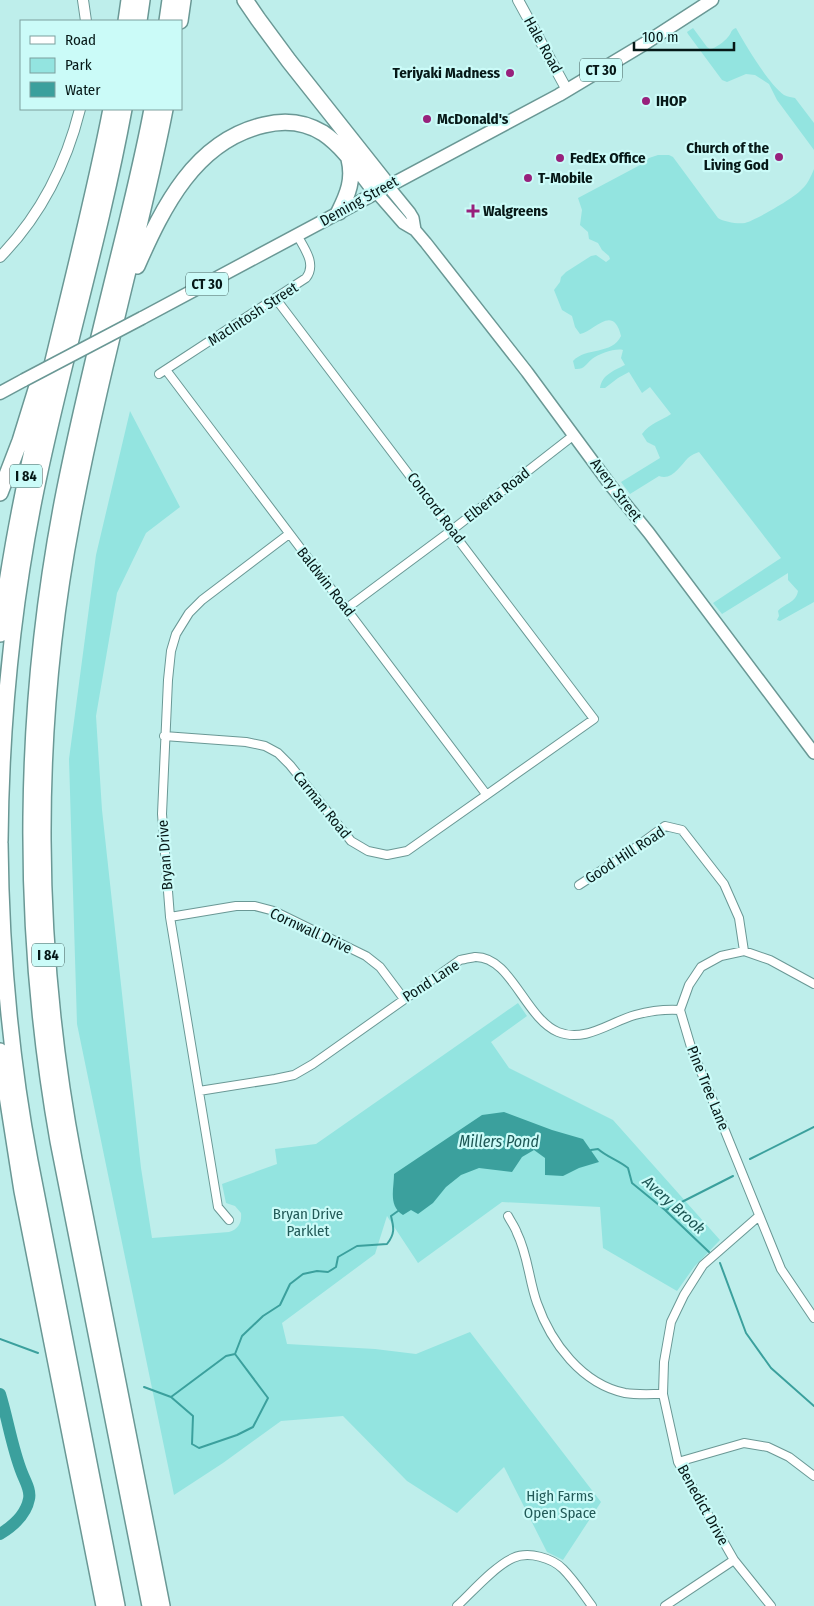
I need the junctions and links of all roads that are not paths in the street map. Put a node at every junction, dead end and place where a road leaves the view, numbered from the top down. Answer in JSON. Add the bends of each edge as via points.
{"nodes":[{"id":1,"x":83,"y":0,"type":"edge"},
{"id":2,"x":130,"y":0,"type":"edge"},
{"id":3,"x":142,"y":0,"type":"edge"},
{"id":4,"x":170,"y":0,"type":"edge"},
{"id":5,"x":183,"y":0,"type":"edge"},
{"id":6,"x":245,"y":0,"type":"edge"},
{"id":7,"x":518,"y":0,"type":"edge"},
{"id":8,"x":712,"y":0,"type":"edge"},
{"id":9,"x":86,"y":20,"type":"edge"},
{"id":10,"x":126,"y":20,"type":"edge"},
{"id":11,"x":139,"y":20,"type":"edge"},
{"id":12,"x":167,"y":20,"type":"edge"},
{"id":13,"x":180,"y":20,"type":"edge"},
{"id":14,"x":568,"y":90,"type":"junction"},
{"id":15,"x":80,"y":110,"type":"edge"},
{"id":16,"x":111,"y":110,"type":"edge"},
{"id":17,"x":124,"y":110,"type":"edge"},
{"id":18,"x":152,"y":110,"type":"edge"},
{"id":19,"x":165,"y":110,"type":"edge"},
{"id":20,"x":348,"y":157,"type":"junction"},
{"id":21,"x":382,"y":189,"type":"junction"},
{"id":22,"x":339,"y":212,"type":"junction"},
{"id":23,"x":297,"y":235,"type":"junction"},
{"id":24,"x":0,"y":257,"type":"edge"},
{"id":25,"x":276,"y":299,"type":"junction"},
{"id":26,"x":121,"y":302,"type":"junction"},
{"id":27,"x":63,"y":319,"type":"junction"},
{"id":28,"x":162,"y":372,"type":"joint"},
{"id":29,"x":0,"y":393,"type":"edge"},
{"id":30,"x":574,"y":435,"type":"junction"},
{"id":31,"x":0,"y":493,"type":"edge"},
{"id":32,"x":452,"y":530,"type":"junction"},
{"id":33,"x":289,"y":534,"type":"junction"},
{"id":34,"x":347,"y":608,"type":"junction"},
{"id":35,"x":0,"y":634,"type":"edge"},
{"id":36,"x":594,"y":719,"type":"joint"},
{"id":37,"x":164,"y":736,"type":"junction"},
{"id":38,"x":814,"y":753,"type":"edge"},
{"id":39,"x":486,"y":794,"type":"junction"},
{"id":40,"x":0,"y":842,"type":"edge"},
{"id":41,"x":579,"y":885,"type":"dead end"},
{"id":42,"x":170,"y":917,"type":"junction"},
{"id":43,"x":744,"y":951,"type":"junction"},
{"id":44,"x":814,"y":984,"type":"edge"},
{"id":45,"x":404,"y":999,"type":"junction"},
{"id":46,"x":680,"y":1010,"type":"junction"},
{"id":47,"x":0,"y":1051,"type":"edge"},
{"id":48,"x":199,"y":1091,"type":"junction"},
{"id":49,"x":508,"y":1216,"type":"dead end"},
{"id":50,"x":759,"y":1216,"type":"junction"},
{"id":51,"x":229,"y":1220,"type":"dead end"},
{"id":52,"x":814,"y":1318,"type":"edge"},
{"id":53,"x":663,"y":1394,"type":"junction"},
{"id":54,"x":678,"y":1462,"type":"junction"},
{"id":55,"x":814,"y":1476,"type":"edge"},
{"id":56,"x":734,"y":1560,"type":"junction"},
{"id":57,"x":104,"y":1606,"type":"edge"},
{"id":58,"x":117,"y":1606,"type":"edge"},
{"id":59,"x":150,"y":1606,"type":"edge"},
{"id":60,"x":162,"y":1606,"type":"edge"},
{"id":61,"x":457,"y":1606,"type":"edge"},
{"id":62,"x":592,"y":1606,"type":"edge"},
{"id":63,"x":665,"y":1606,"type":"edge"},
{"id":64,"x":771,"y":1606,"type":"edge"}],
"edges":[{"from":1,"to":9,"type":"street"},
{"from":2,"to":10,"type":"highway"},
{"from":3,"to":11,"type":"highway"},
{"from":4,"to":12,"type":"highway"},
{"from":5,"to":13,"type":"highway"},
{"from":6,"to":21,"type":"highway"},
{"from":7,"to":14,"type":"street","name":"Hale Road"},
{"from":8,"to":14,"type":"main road","name":"Deming Street","number":"CT 30"},
{"from":14,"to":21,"type":"main road","name":"Deming Street","number":"CT 30"},
{"from":15,"to":24,"type":"street","via":[[64,163],[50,189],[30,222]]},
{"from":16,"to":27,"type":"highway","number":"I 84"},
{"from":17,"to":40,"type":"highway","via":[[26,541],[7,692]]},
{"from":18,"to":59,"type":"highway","via":[[55,542],[38,671],[30,824],[35,962],[49,1088]]},
{"from":19,"to":26,"type":"highway","number":"I 84"},
{"from":20,"to":21,"type":"highway"},
{"from":20,"to":22,"type":"highway","via":[[351,183]]},
{"from":20,"to":26,"type":"highway","via":[[322,133],[293,123],[260,126],[225,142],[195,167],[175,191],[152,232]]},
{"from":21,"to":22,"type":"main road","name":"Deming Street","number":"CT 30"},
{"from":21,"to":30,"type":"main road","name":"Avery Street","via":[[403,223],[415,230]]},
{"from":22,"to":23,"type":"main road","name":"Deming Street","number":"CT 30"},
{"from":23,"to":25,"type":"street","name":"MacIntosh Street","via":[[310,260],[311,271],[304,280]]},
{"from":23,"to":29,"type":"main road","name":"Deming Street","number":"CT 30","bridge":true},
{"from":25,"to":28,"type":"street","name":"MacIntosh Street"},
{"from":25,"to":32,"type":"street","name":"Concord Road"},
{"from":26,"to":60,"type":"highway","number":"I 84","via":[[79,482],[56,623],[44,771],[44,895],[53,1016],[70,1139]]},
{"from":27,"to":31,"type":"highway","via":[[42,369]]},
{"from":27,"to":35,"type":"highway","number":"I 84","via":[[19,512]]},
{"from":28,"to":33,"type":"street","name":"Baldwin Road"},
{"from":30,"to":32,"type":"street","name":"Elberta Road"},
{"from":30,"to":38,"type":"main road","name":"Avery Street"},
{"from":32,"to":34,"type":"street","name":"Elberta Road"},
{"from":32,"to":36,"type":"street","name":"Concord Road"},
{"from":33,"to":34,"type":"street","name":"Baldwin Road"},
{"from":33,"to":37,"type":"street","name":"Bryan Drive","via":[[202,600],[176,634],[168,680]]},
{"from":34,"to":39,"type":"street","name":"Baldwin Road"},
{"from":36,"to":39,"type":"street","name":"Carman Road"},
{"from":37,"to":39,"type":"street","name":"Carman Road","via":[[246,742],[278,753],[351,841],[368,851],[386,854],[407,851]]},
{"from":37,"to":42,"type":"street","name":"Bryan Drive","via":[[162,814]]},
{"from":40,"to":58,"type":"highway","via":[[4,957],[20,1103]]},
{"from":41,"to":43,"type":"street","name":"Good Hill Road","via":[[665,826],[682,830],[724,884],[739,918]]},
{"from":42,"to":45,"type":"street","name":"Cornwall Drive","via":[[236,906],[274,911],[366,956],[380,967]]},
{"from":42,"to":48,"type":"street","name":"Bryan Drive"},
{"from":43,"to":44,"type":"street","via":[[770,960]]},
{"from":43,"to":46,"type":"street","via":[[721,956],[700,967]]},
{"from":45,"to":46,"type":"street","name":"Pond Lane","via":[[460,960],[476,957],[490,961],[504,972],[529,1007],[558,1032],[573,1035],[590,1033],[634,1015]]},
{"from":45,"to":48,"type":"street","name":"Pond Lane","via":[[294,1075]]},
{"from":46,"to":50,"type":"street","name":"Pine Tree Lane","via":[[691,1047]]},
{"from":47,"to":57,"type":"highway","via":[[22,1191]]},
{"from":48,"to":51,"type":"street","name":"Bryan Drive","via":[[218,1207]]},
{"from":49,"to":53,"type":"street","via":[[518,1234],[537,1304],[562,1350],[581,1371],[602,1385],[626,1393]]},
{"from":50,"to":52,"type":"street","name":"Pine Tree Lane","via":[[781,1269]]},
{"from":50,"to":53,"type":"street","name":"Benedict Drive","via":[[704,1265],[684,1294],[672,1322],[664,1362]]},
{"from":53,"to":54,"type":"street","name":"Benedict Drive"},
{"from":54,"to":55,"type":"street","via":[[744,1443],[768,1447],[789,1457]]},
{"from":54,"to":56,"type":"street","name":"Benedict Drive"},
{"from":56,"to":63,"type":"street"},
{"from":56,"to":64,"type":"street","name":"Benedict Drive"},
{"from":61,"to":62,"type":"street","via":[[502,1565],[514,1557],[526,1555],[554,1561]]}]}
